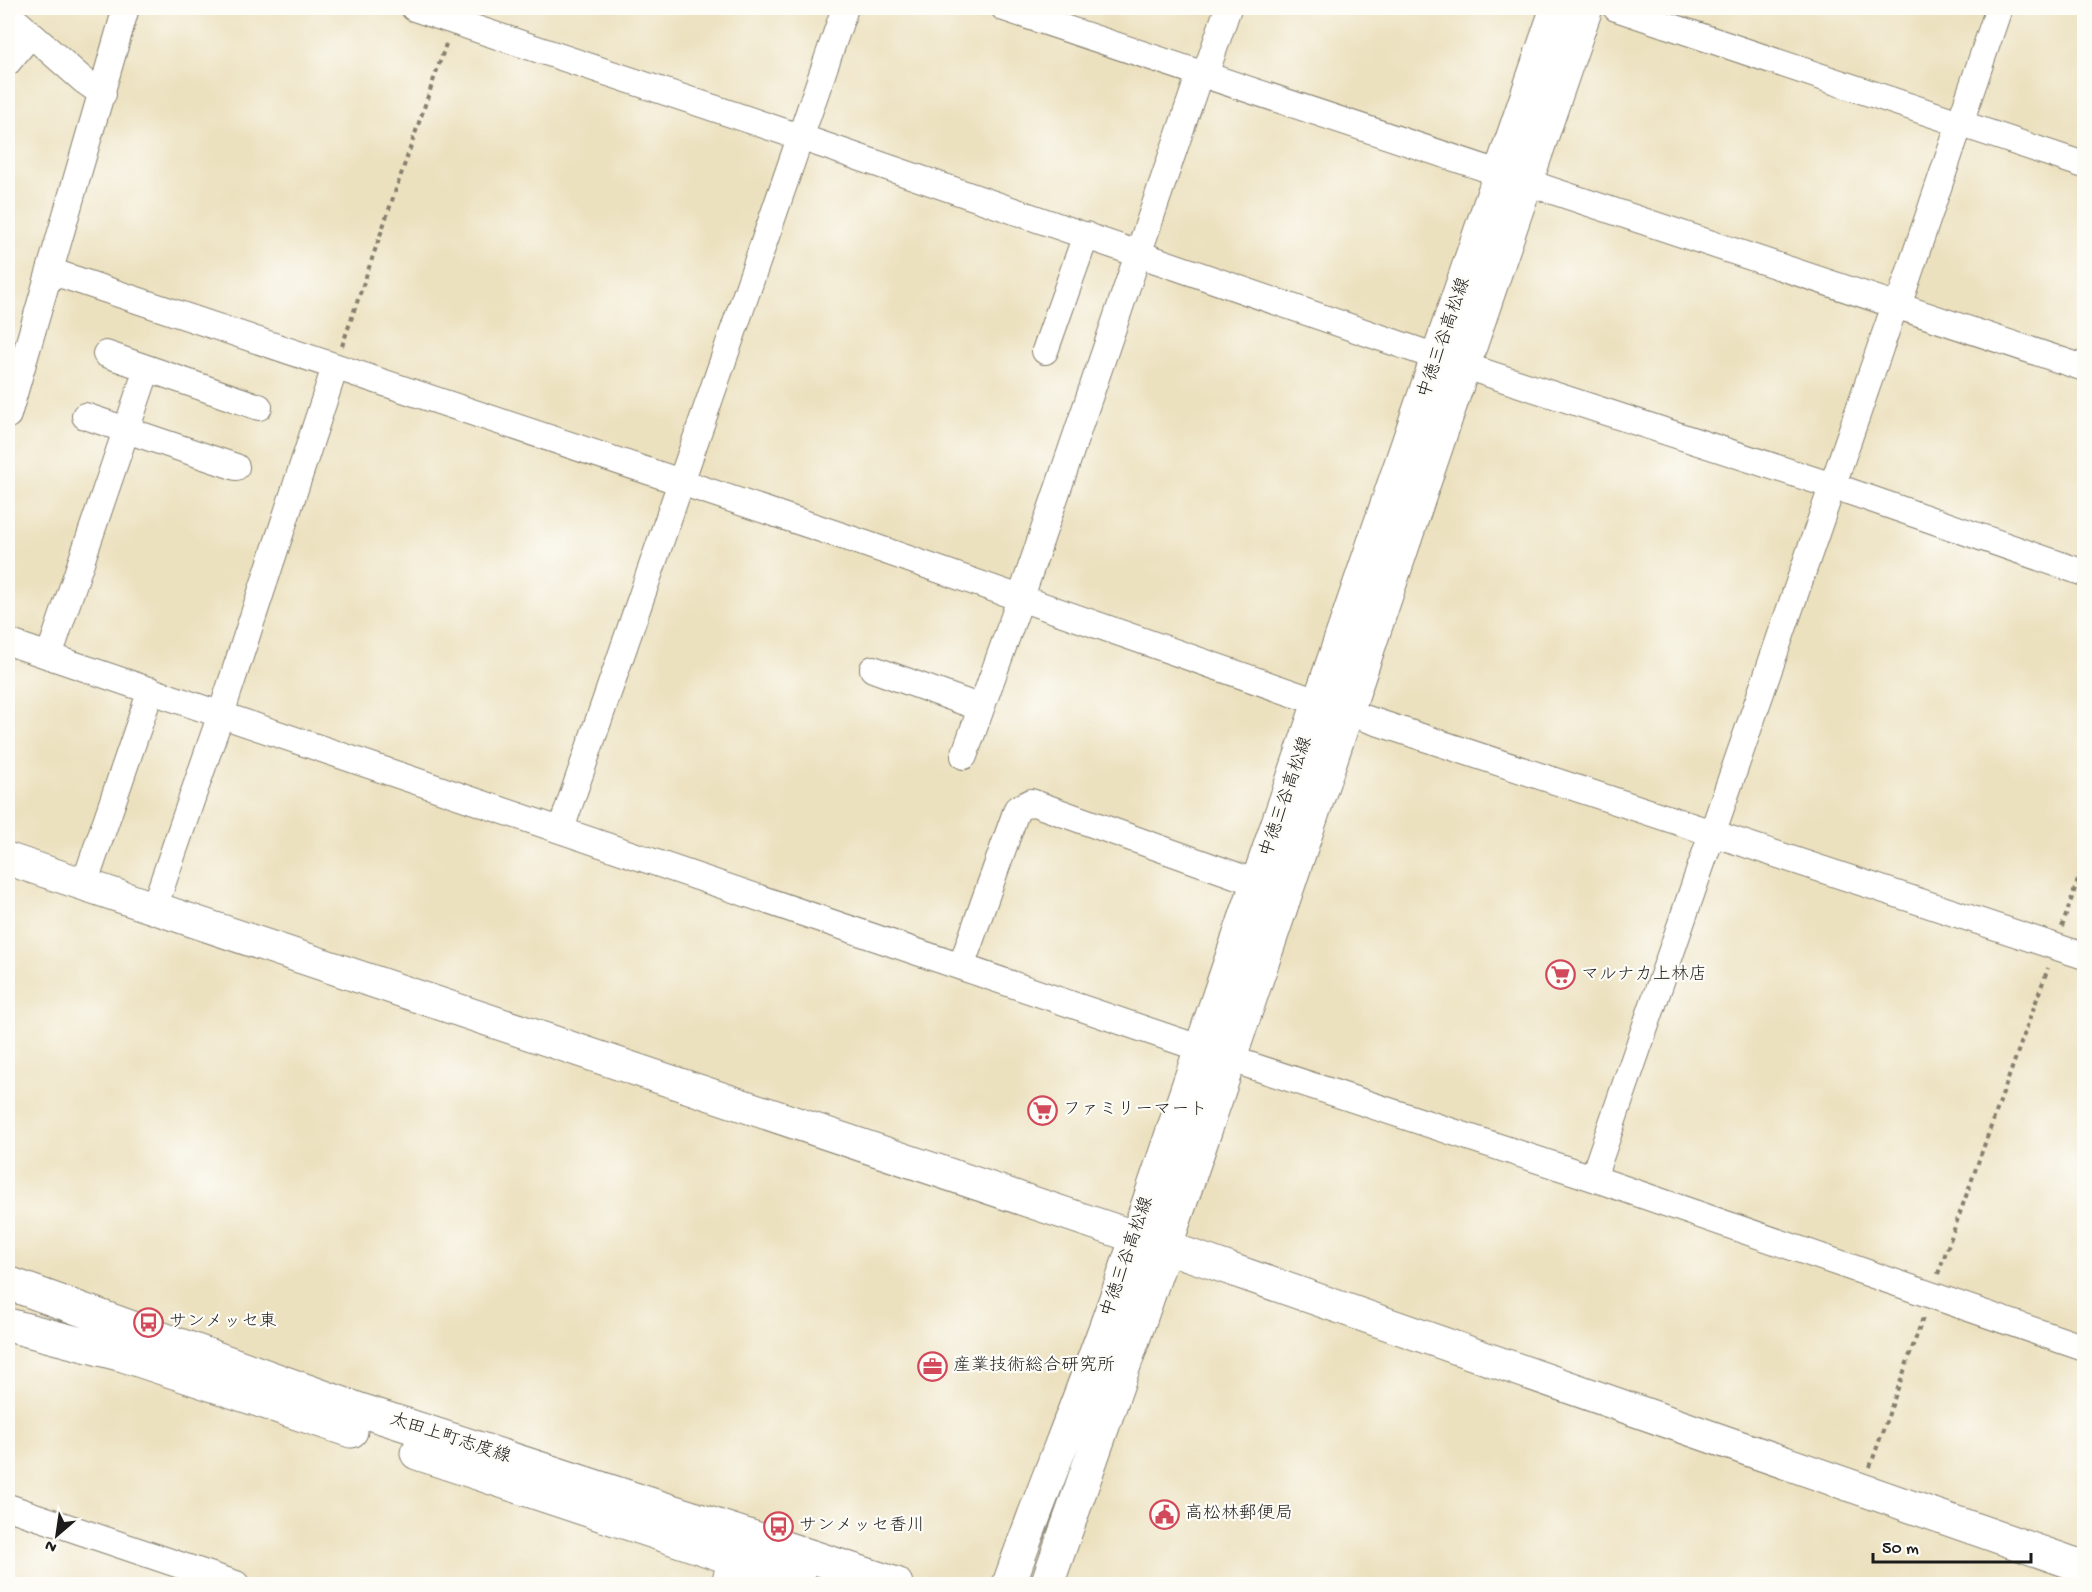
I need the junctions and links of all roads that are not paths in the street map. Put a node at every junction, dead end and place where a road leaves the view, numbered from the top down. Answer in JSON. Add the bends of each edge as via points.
{"nodes":[{"id":1,"x":126,"y":8,"type":"edge"},
{"id":2,"x":414,"y":8,"type":"edge"},
{"id":3,"x":844,"y":8,"type":"edge"},
{"id":4,"x":1004,"y":8,"type":"edge"},
{"id":5,"x":1228,"y":8,"type":"edge"},
{"id":6,"x":1557,"y":8,"type":"edge"},
{"id":7,"x":1586,"y":8,"type":"edge"},
{"id":8,"x":1616,"y":8,"type":"edge"},
{"id":9,"x":1999,"y":8,"type":"edge"},
{"id":10,"x":8,"y":14,"type":"edge"},
{"id":11,"x":456,"y":14,"type":"edge"},
{"id":12,"x":31,"y":34,"type":"junction"},
{"id":13,"x":8,"y":62,"type":"edge"},
{"id":14,"x":1203,"y":74,"type":"junction"},
{"id":15,"x":103,"y":94,"type":"junction"},
{"id":16,"x":1961,"y":123,"type":"junction"},
{"id":17,"x":800,"y":137,"type":"junction"},
{"id":18,"x":2085,"y":165,"type":"edge"},
{"id":19,"x":1513,"y":177,"type":"junction"},
{"id":20,"x":1086,"y":235,"type":"junction"},
{"id":21,"x":1137,"y":253,"type":"junction"},
{"id":22,"x":50,"y":271,"type":"junction"},
{"id":23,"x":1897,"y":305,"type":"junction"},
{"id":24,"x":1045,"y":351,"type":"dead end"},
{"id":25,"x":106,"y":354,"type":"dead end"},
{"id":26,"x":1451,"y":362,"type":"junction"},
{"id":27,"x":335,"y":367,"type":"junction"},
{"id":28,"x":2085,"y":368,"type":"edge"},
{"id":29,"x":147,"y":369,"type":"junction"},
{"id":30,"x":259,"y":407,"type":"dead end"},
{"id":31,"x":8,"y":415,"type":"edge"},
{"id":32,"x":85,"y":416,"type":"dead end"},
{"id":33,"x":126,"y":429,"type":"junction"},
{"id":34,"x":236,"y":467,"type":"dead end"},
{"id":35,"x":681,"y":484,"type":"junction"},
{"id":36,"x":1833,"y":486,"type":"junction"},
{"id":37,"x":2085,"y":573,"type":"edge"},
{"id":38,"x":1021,"y":597,"type":"junction"},
{"id":39,"x":8,"y":642,"type":"edge"},
{"id":40,"x":49,"y":656,"type":"junction"},
{"id":41,"x":873,"y":669,"type":"dead end"},
{"id":42,"x":151,"y":690,"type":"junction"},
{"id":43,"x":981,"y":708,"type":"junction"},
{"id":44,"x":1332,"y":708,"type":"junction"},
{"id":45,"x":221,"y":714,"type":"junction"},
{"id":46,"x":964,"y":756,"type":"dead end"},
{"id":47,"x":561,"y":829,"type":"junction"},
{"id":48,"x":1713,"y":832,"type":"junction"},
{"id":49,"x":8,"y":859,"type":"edge"},
{"id":50,"x":1257,"y":883,"type":"junction"},
{"id":51,"x":84,"y":885,"type":"junction"},
{"id":52,"x":154,"y":908,"type":"junction"},
{"id":53,"x":2085,"y":956,"type":"edge"},
{"id":54,"x":961,"y":967,"type":"junction"},
{"id":55,"x":1199,"y":1048,"type":"junction"},
{"id":56,"x":1231,"y":1059,"type":"junction"},
{"id":57,"x":1593,"y":1178,"type":"junction"},
{"id":58,"x":1136,"y":1238,"type":"junction"},
{"id":59,"x":1166,"y":1248,"type":"junction"},
{"id":60,"x":8,"y":1283,"type":"edge"},
{"id":61,"x":8,"y":1325,"type":"edge"},
{"id":62,"x":2085,"y":1347,"type":"edge"},
{"id":63,"x":8,"y":1507,"type":"edge"},
{"id":64,"x":2085,"y":1568,"type":"edge"},
{"id":65,"x":728,"y":1571,"type":"edge"},
{"id":66,"x":236,"y":1584,"type":"edge"},
{"id":67,"x":801,"y":1584,"type":"edge"},
{"id":68,"x":896,"y":1584,"type":"edge"},
{"id":69,"x":1009,"y":1584,"type":"edge"},
{"id":70,"x":1047,"y":1584,"type":"edge"}],
"edges":[{"from":1,"to":15,"type":"street"},
{"from":2,"to":11,"type":"street"},
{"from":3,"to":17,"type":"street"},
{"from":4,"to":14,"type":"street"},
{"from":5,"to":14,"type":"street"},
{"from":6,"to":19,"type":"main road","name":"中徳三谷高松線"},
{"from":7,"to":19,"type":"main road","name":"中徳三谷高松線"},
{"from":8,"to":16,"type":"street"},
{"from":9,"to":16,"type":"street"},
{"from":10,"to":12,"type":"street"},
{"from":11,"to":17,"type":"street"},
{"from":12,"to":13,"type":"street"},
{"from":12,"to":15,"type":"street"},
{"from":14,"to":19,"type":"street"},
{"from":14,"to":21,"type":"street"},
{"from":15,"to":22,"type":"street"},
{"from":16,"to":18,"type":"street"},
{"from":16,"to":23,"type":"street"},
{"from":17,"to":20,"type":"street"},
{"from":17,"to":35,"type":"street"},
{"from":19,"to":23,"type":"street"},
{"from":19,"to":26,"type":"main road","name":"中徳三谷高松線"},
{"from":20,"to":21,"type":"street"},
{"from":20,"to":24,"type":"street"},
{"from":21,"to":26,"type":"street"},
{"from":21,"to":38,"type":"street"},
{"from":22,"to":27,"type":"street"},
{"from":22,"to":31,"type":"street"},
{"from":23,"to":28,"type":"street"},
{"from":23,"to":36,"type":"street"},
{"from":25,"to":29,"type":"street"},
{"from":26,"to":36,"type":"street"},
{"from":26,"to":44,"type":"main road","name":"中徳三谷高松線"},
{"from":27,"to":35,"type":"street"},
{"from":27,"to":45,"type":"street"},
{"from":29,"to":30,"type":"street"},
{"from":29,"to":33,"type":"street"},
{"from":32,"to":33,"type":"street"},
{"from":33,"to":34,"type":"street"},
{"from":33,"to":40,"type":"street"},
{"from":35,"to":38,"type":"street"},
{"from":35,"to":47,"type":"street"},
{"from":36,"to":37,"type":"street"},
{"from":36,"to":48,"type":"street"},
{"from":38,"to":43,"type":"street"},
{"from":38,"to":44,"type":"street"},
{"from":39,"to":40,"type":"street"},
{"from":40,"to":42,"type":"street"},
{"from":41,"to":43,"type":"street"},
{"from":42,"to":45,"type":"street"},
{"from":42,"to":51,"type":"street"},
{"from":43,"to":46,"type":"street"},
{"from":44,"to":48,"type":"street"},
{"from":44,"to":50,"type":"main road","name":"中徳三谷高松線"},
{"from":44,"to":56,"type":"main road","name":"中徳三谷高松線"},
{"from":45,"to":47,"type":"street"},
{"from":45,"to":52,"type":"street"},
{"from":47,"to":54,"type":"street"},
{"from":48,"to":53,"type":"street"},
{"from":48,"to":57,"type":"street"},
{"from":49,"to":51,"type":"street"},
{"from":50,"to":54,"type":"street","via":[[1031,802],[1017,808]]},
{"from":50,"to":55,"type":"main road","name":"中徳三谷高松線"},
{"from":51,"to":52,"type":"street"},
{"from":52,"to":58,"type":"street"},
{"from":54,"to":55,"type":"street"},
{"from":55,"to":56,"type":"street"},
{"from":55,"to":58,"type":"main road","name":"中徳三谷高松線"},
{"from":56,"to":57,"type":"street"},
{"from":56,"to":59,"type":"main road","name":"中徳三谷高松線"},
{"from":57,"to":62,"type":"street"},
{"from":58,"to":59,"type":"street"},
{"from":58,"to":69,"type":"main road","name":"中徳三谷高松線"},
{"from":59,"to":64,"type":"street"},
{"from":59,"to":70,"type":"main road","name":"中徳三谷高松線"},
{"from":60,"to":68,"type":"main road","name":"太田上町志度線","via":[[360,1410]]},
{"from":61,"to":65,"type":"main road","name":"太田上町志度線","via":[[123,1354]]},
{"from":63,"to":66,"type":"street"},
{"from":65,"to":67,"type":"main road","name":"太田上町志度線"}]}
